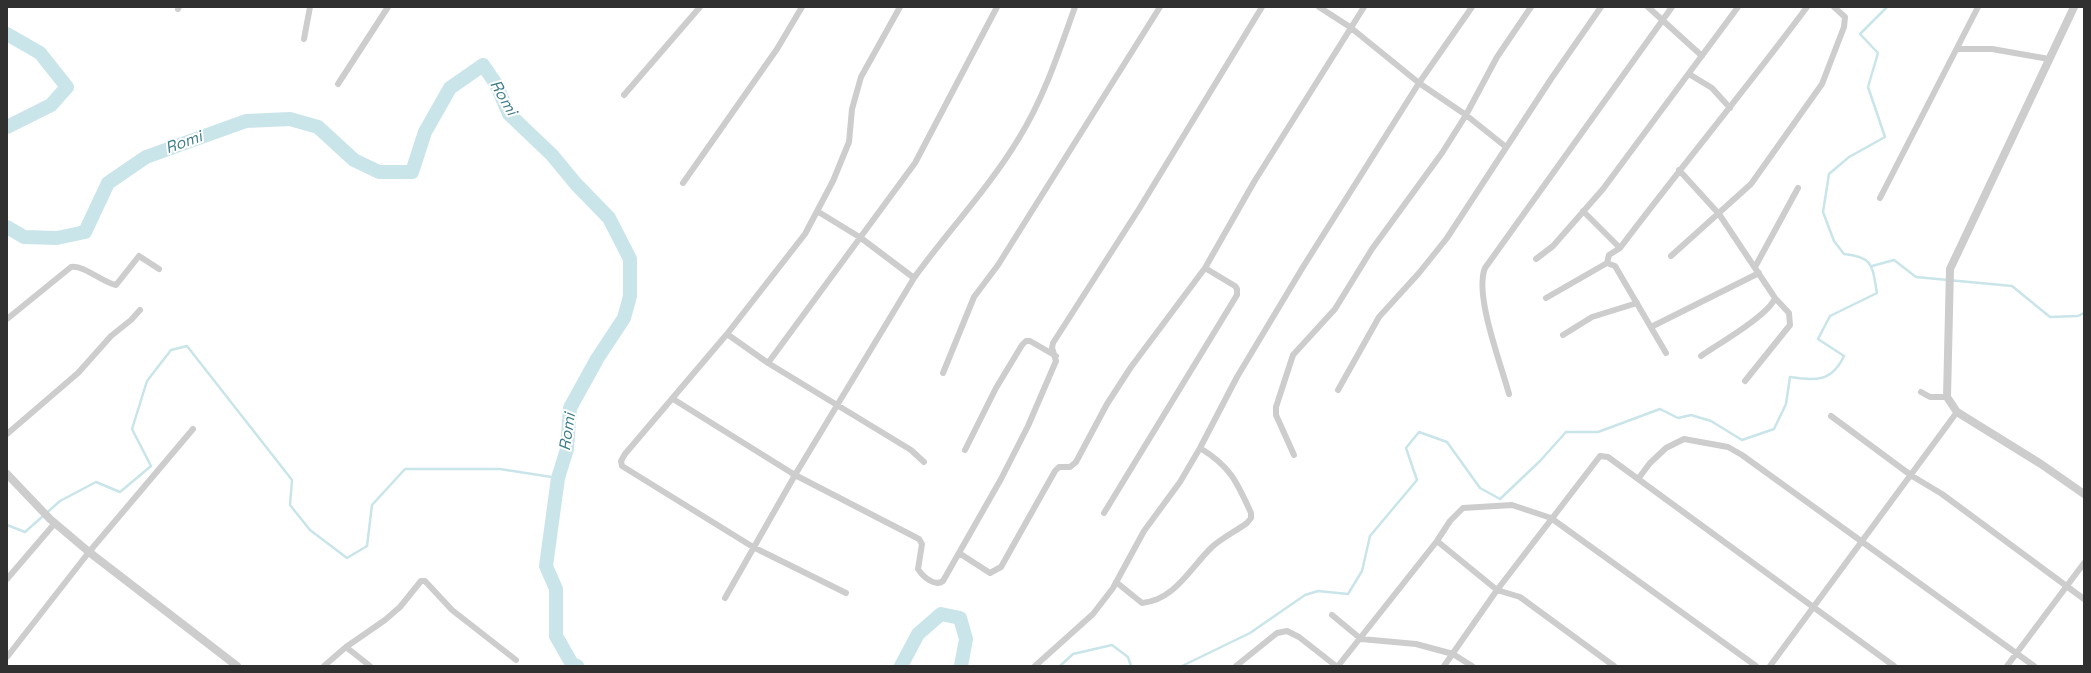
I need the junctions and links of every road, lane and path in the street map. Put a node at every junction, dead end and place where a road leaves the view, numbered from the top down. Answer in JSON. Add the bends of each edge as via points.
{"nodes":[{"id":1,"x":310,"y":7,"type":"edge"},
{"id":2,"x":388,"y":7,"type":"edge"},
{"id":3,"x":700,"y":7,"type":"edge"},
{"id":4,"x":802,"y":7,"type":"edge"},
{"id":5,"x":900,"y":7,"type":"edge"},
{"id":6,"x":997,"y":7,"type":"edge"},
{"id":7,"x":1075,"y":7,"type":"edge"},
{"id":8,"x":1160,"y":7,"type":"edge"},
{"id":9,"x":1262,"y":7,"type":"edge"},
{"id":10,"x":1319,"y":7,"type":"edge"},
{"id":11,"x":1364,"y":7,"type":"edge"},
{"id":12,"x":1472,"y":7,"type":"edge"},
{"id":13,"x":1531,"y":7,"type":"edge"},
{"id":14,"x":1601,"y":7,"type":"edge"},
{"id":15,"x":1648,"y":7,"type":"edge"},
{"id":16,"x":1672,"y":7,"type":"edge"},
{"id":17,"x":1738,"y":7,"type":"edge"},
{"id":18,"x":1807,"y":7,"type":"edge"},
{"id":19,"x":1834,"y":7,"type":"edge"},
{"id":20,"x":1978,"y":7,"type":"edge"},
{"id":21,"x":2074,"y":7,"type":"edge"},
{"id":22,"x":1662,"y":19,"type":"junction"},
{"id":23,"x":1350,"y":27,"type":"junction"},
{"id":24,"x":304,"y":39,"type":"dead end"},
{"id":25,"x":1957,"y":49,"type":"junction"},
{"id":26,"x":1702,"y":56,"type":"junction"},
{"id":27,"x":2049,"y":59,"type":"junction"},
{"id":28,"x":1689,"y":74,"type":"junction"},
{"id":29,"x":1420,"y":83,"type":"junction"},
{"id":30,"x":338,"y":84,"type":"dead end"},
{"id":31,"x":624,"y":95,"type":"dead end"},
{"id":32,"x":1730,"y":108,"type":"junction"},
{"id":33,"x":1466,"y":115,"type":"junction"},
{"id":34,"x":1506,"y":147,"type":"junction"},
{"id":35,"x":1679,"y":170,"type":"junction"},
{"id":36,"x":683,"y":183,"type":"dead end"},
{"id":37,"x":1798,"y":188,"type":"dead end"},
{"id":38,"x":1880,"y":198,"type":"dead end"},
{"id":39,"x":817,"y":211,"type":"junction"},
{"id":40,"x":1583,"y":212,"type":"junction"},
{"id":41,"x":1719,"y":214,"type":"junction"},
{"id":42,"x":861,"y":238,"type":"junction"},
{"id":43,"x":1620,"y":248,"type":"junction"},
{"id":44,"x":1672,"y":256,"type":"dead end"},
{"id":45,"x":1536,"y":259,"type":"dead end"},
{"id":46,"x":1607,"y":263,"type":"junction"},
{"id":47,"x":159,"y":268,"type":"dead end"},
{"id":48,"x":1205,"y":268,"type":"junction"},
{"id":49,"x":1757,"y":270,"type":"junction"},
{"id":50,"x":914,"y":278,"type":"junction"},
{"id":51,"x":1546,"y":298,"type":"dead end"},
{"id":52,"x":1775,"y":298,"type":"junction"},
{"id":53,"x":1637,"y":303,"type":"junction"},
{"id":54,"x":140,"y":310,"type":"dead end"},
{"id":55,"x":7,"y":319,"type":"edge"},
{"id":56,"x":1651,"y":327,"type":"junction"},
{"id":57,"x":727,"y":334,"type":"junction"},
{"id":58,"x":1563,"y":335,"type":"dead end"},
{"id":59,"x":1666,"y":353,"type":"dead end"},
{"id":60,"x":1056,"y":356,"type":"junction"},
{"id":61,"x":1701,"y":356,"type":"dead end"},
{"id":62,"x":768,"y":363,"type":"junction"},
{"id":63,"x":943,"y":373,"type":"dead end"},
{"id":64,"x":1745,"y":381,"type":"dead end"},
{"id":65,"x":1338,"y":390,"type":"dead end"},
{"id":66,"x":1921,"y":392,"type":"dead end"},
{"id":67,"x":1509,"y":394,"type":"dead end"},
{"id":68,"x":1947,"y":397,"type":"junction"},
{"id":69,"x":673,"y":399,"type":"junction"},
{"id":70,"x":838,"y":406,"type":"junction"},
{"id":71,"x":1957,"y":412,"type":"junction"},
{"id":72,"x":1831,"y":416,"type":"dead end"},
{"id":73,"x":193,"y":429,"type":"dead end"},
{"id":74,"x":7,"y":434,"type":"edge"},
{"id":75,"x":1200,"y":448,"type":"junction"},
{"id":76,"x":965,"y":450,"type":"dead end"},
{"id":77,"x":1294,"y":455,"type":"dead end"},
{"id":78,"x":924,"y":462,"type":"dead end"},
{"id":79,"x":7,"y":474,"type":"edge"},
{"id":80,"x":795,"y":475,"type":"junction"},
{"id":81,"x":1912,"y":476,"type":"junction"},
{"id":82,"x":1638,"y":479,"type":"junction"},
{"id":83,"x":2084,"y":494,"type":"edge"},
{"id":84,"x":1104,"y":513,"type":"dead end"},
{"id":85,"x":1551,"y":518,"type":"junction"},
{"id":86,"x":53,"y":521,"type":"junction"},
{"id":87,"x":1437,"y":541,"type":"junction"},
{"id":88,"x":1863,"y":542,"type":"junction"},
{"id":89,"x":753,"y":547,"type":"junction"},
{"id":90,"x":89,"y":552,"type":"junction"},
{"id":91,"x":959,"y":553,"type":"junction"},
{"id":92,"x":2084,"y":563,"type":"edge"},
{"id":93,"x":7,"y":579,"type":"edge"},
{"id":94,"x":1116,"y":582,"type":"junction"},
{"id":95,"x":2066,"y":586,"type":"junction"},
{"id":96,"x":1497,"y":590,"type":"junction"},
{"id":97,"x":846,"y":593,"type":"dead end"},
{"id":98,"x":725,"y":598,"type":"dead end"},
{"id":99,"x":2084,"y":599,"type":"edge"},
{"id":100,"x":1813,"y":608,"type":"junction"},
{"id":101,"x":1332,"y":615,"type":"dead end"},
{"id":102,"x":1361,"y":638,"type":"junction"},
{"id":103,"x":346,"y":647,"type":"junction"},
{"id":104,"x":2017,"y":653,"type":"junction"},
{"id":105,"x":1453,"y":654,"type":"junction"},
{"id":106,"x":7,"y":657,"type":"edge"},
{"id":107,"x":516,"y":660,"type":"dead end"},
{"id":108,"x":237,"y":666,"type":"edge"},
{"id":109,"x":324,"y":666,"type":"edge"},
{"id":110,"x":370,"y":666,"type":"edge"},
{"id":111,"x":1035,"y":666,"type":"edge"},
{"id":112,"x":1236,"y":666,"type":"edge"},
{"id":113,"x":1337,"y":666,"type":"edge"},
{"id":114,"x":1444,"y":666,"type":"edge"},
{"id":115,"x":1472,"y":666,"type":"edge"},
{"id":116,"x":1614,"y":666,"type":"edge"},
{"id":117,"x":1756,"y":666,"type":"edge"},
{"id":118,"x":1770,"y":666,"type":"edge"},
{"id":119,"x":1894,"y":666,"type":"edge"},
{"id":120,"x":2007,"y":666,"type":"edge"},
{"id":121,"x":2034,"y":666,"type":"edge"}],
"edges":[{"from":1,"to":24,"type":"street"},
{"from":2,"to":30,"type":"street"},
{"from":3,"to":31,"type":"street"},
{"from":4,"to":36,"type":"street","via":[[777,49]]},
{"from":5,"to":39,"type":"street","via":[[861,77],[852,109],[849,142]]},
{"from":6,"to":42,"type":"street","via":[[915,162]]},
{"from":7,"to":50,"type":"street","via":[[1056,60],[1020,137],[988,185]]},
{"from":8,"to":63,"type":"street","via":[[998,264],[974,297]]},
{"from":9,"to":60,"type":"street","via":[[1139,209],[1053,343],[1052,348]]},
{"from":10,"to":23,"type":"street"},
{"from":11,"to":23,"type":"street"},
{"from":12,"to":29,"type":"street"},
{"from":13,"to":33,"type":"street","via":[[1497,57]]},
{"from":14,"to":34,"type":"street"},
{"from":15,"to":22,"type":"street"},
{"from":16,"to":22,"type":"street"},
{"from":17,"to":26,"type":"street"},
{"from":18,"to":32,"type":"street"},
{"from":19,"to":41,"type":"street","via":[[1844,17],[1844,27],[1822,84],[1751,184]]},
{"from":20,"to":25,"type":"street"},
{"from":21,"to":27,"type":"street"},
{"from":22,"to":26,"type":"street"},
{"from":22,"to":67,"type":"street","via":[[1485,268],[1482,288],[1487,316]]},
{"from":23,"to":29,"type":"street"},
{"from":23,"to":48,"type":"street","via":[[1258,175]]},
{"from":25,"to":27,"type":"street","via":[[1992,49]]},
{"from":25,"to":38,"type":"street"},
{"from":26,"to":28,"type":"street"},
{"from":27,"to":68,"type":"street","via":[[1950,269]]},
{"from":28,"to":32,"type":"street","via":[[1712,88]]},
{"from":28,"to":40,"type":"street"},
{"from":29,"to":33,"type":"street"},
{"from":29,"to":75,"type":"street","via":[[1237,376]]},
{"from":32,"to":35,"type":"street"},
{"from":33,"to":34,"type":"street"},
{"from":33,"to":77,"type":"street","via":[[1442,153],[1372,249],[1335,309],[1293,355],[1276,407],[1276,415]]},
{"from":34,"to":65,"type":"street","via":[[1447,238],[1379,317]]},
{"from":35,"to":41,"type":"street"},
{"from":35,"to":43,"type":"street"},
{"from":37,"to":49,"type":"street"},
{"from":39,"to":42,"type":"street"},
{"from":39,"to":57,"type":"street","via":[[805,234]]},
{"from":40,"to":43,"type":"street"},
{"from":40,"to":45,"type":"street","via":[[1553,246]]},
{"from":41,"to":44,"type":"street"},
{"from":41,"to":49,"type":"street"},
{"from":42,"to":50,"type":"street"},
{"from":42,"to":62,"type":"street"},
{"from":43,"to":46,"type":"street","via":[[1609,255]]},
{"from":46,"to":51,"type":"street"},
{"from":46,"to":53,"type":"street","via":[[1615,266]]},
{"from":47,"to":55,"type":"street","via":[[139,256],[116,285],[105,283],[79,266],[72,267]]},
{"from":48,"to":84,"type":"street","via":[[1235,286],[1237,295]]},
{"from":48,"to":91,"type":"street","via":[[1131,367],[1107,404],[1076,462],[1070,467],[1059,467],[1055,471],[1001,567],[990,573]]},
{"from":49,"to":52,"type":"street"},
{"from":49,"to":56,"type":"street"},
{"from":50,"to":70,"type":"street"},
{"from":52,"to":61,"type":"street","via":[[1773,304],[1762,315]]},
{"from":52,"to":64,"type":"street","via":[[1789,314],[1790,325]]},
{"from":53,"to":56,"type":"street"},
{"from":53,"to":58,"type":"street","via":[[1592,317]]},
{"from":54,"to":74,"type":"street","via":[[111,336],[78,373]]},
{"from":56,"to":59,"type":"street"},
{"from":57,"to":62,"type":"street"},
{"from":57,"to":69,"type":"street"},
{"from":60,"to":76,"type":"street","via":[[1030,341],[1022,345],[996,388]]},
{"from":60,"to":91,"type":"street","via":[[1028,426]]},
{"from":62,"to":70,"type":"street"},
{"from":66,"to":68,"type":"street","via":[[1930,397]]},
{"from":68,"to":71,"type":"street"},
{"from":69,"to":80,"type":"street"},
{"from":69,"to":89,"type":"street","via":[[625,454],[621,461],[622,466]]},
{"from":70,"to":78,"type":"street","via":[[911,450]]},
{"from":70,"to":80,"type":"street"},
{"from":71,"to":81,"type":"street"},
{"from":71,"to":83,"type":"street"},
{"from":72,"to":81,"type":"street"},
{"from":73,"to":90,"type":"street"},
{"from":75,"to":94,"type":"street","via":[[1180,482],[1144,531]]},
{"from":75,"to":94,"type":"street","via":[[1226,466],[1239,486],[1251,518],[1213,546],[1175,588],[1161,599],[1142,603]]},
{"from":79,"to":86,"type":"street"},
{"from":80,"to":89,"type":"street"},
{"from":80,"to":91,"type":"street","via":[[919,539],[922,544],[918,569],[935,584],[943,581]]},
{"from":81,"to":88,"type":"street"},
{"from":81,"to":95,"type":"street","via":[[1942,494]]},
{"from":82,"to":85,"type":"street","via":[[1608,457],[1600,456]]},
{"from":82,"to":88,"type":"street","via":[[1666,448],[1684,438],[1728,447]]},
{"from":82,"to":100,"type":"street"},
{"from":85,"to":87,"type":"street","via":[[1512,505],[1463,508],[1450,521]]},
{"from":85,"to":96,"type":"street"},
{"from":85,"to":117,"type":"street"},
{"from":86,"to":90,"type":"street"},
{"from":86,"to":93,"type":"street"},
{"from":87,"to":96,"type":"street"},
{"from":87,"to":102,"type":"street"},
{"from":88,"to":100,"type":"street"},
{"from":88,"to":104,"type":"street"},
{"from":89,"to":97,"type":"street"},
{"from":89,"to":98,"type":"street"},
{"from":90,"to":106,"type":"street"},
{"from":90,"to":108,"type":"street"},
{"from":92,"to":95,"type":"street"},
{"from":94,"to":111,"type":"street","via":[[1093,614]]},
{"from":95,"to":99,"type":"street"},
{"from":95,"to":104,"type":"street"},
{"from":96,"to":105,"type":"street"},
{"from":96,"to":116,"type":"street","via":[[1520,597]]},
{"from":100,"to":118,"type":"street"},
{"from":100,"to":119,"type":"street"},
{"from":101,"to":102,"type":"street"},
{"from":102,"to":105,"type":"street","via":[[1416,644]]},
{"from":102,"to":113,"type":"street"},
{"from":103,"to":107,"type":"street","via":[[400,607],[421,581],[425,582],[452,610]]},
{"from":103,"to":109,"type":"street"},
{"from":103,"to":110,"type":"street"},
{"from":104,"to":120,"type":"street"},
{"from":104,"to":121,"type":"street"},
{"from":105,"to":114,"type":"street"},
{"from":105,"to":115,"type":"street"},
{"from":112,"to":113,"type":"street","via":[[1277,633],[1287,631],[1298,636]]}]}
